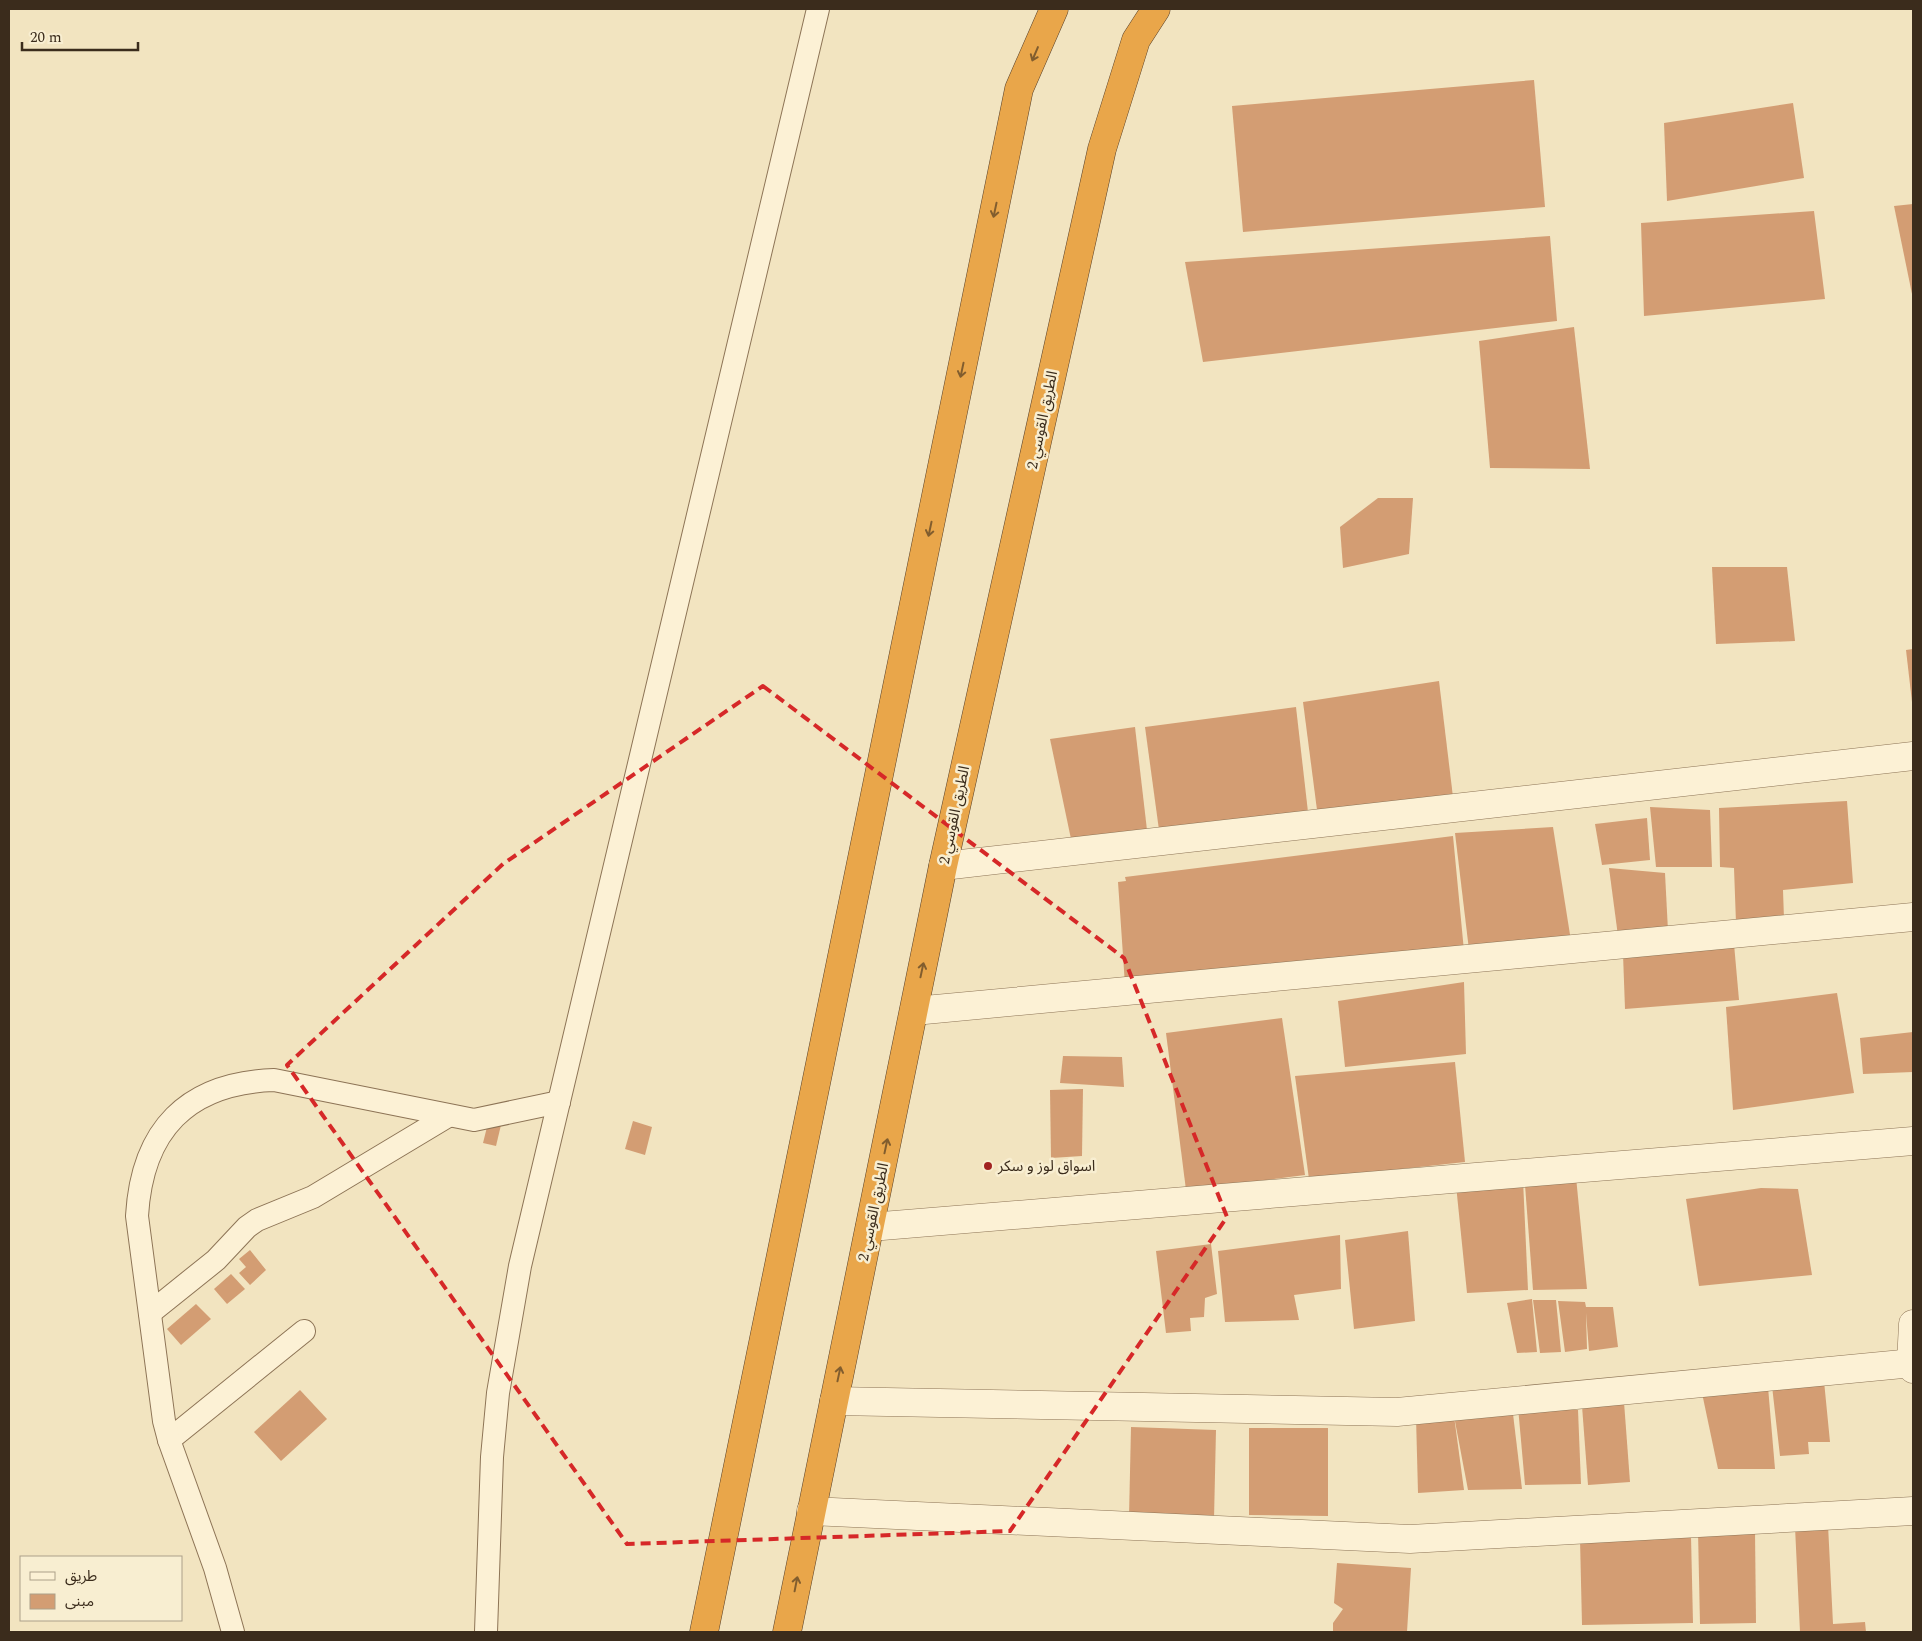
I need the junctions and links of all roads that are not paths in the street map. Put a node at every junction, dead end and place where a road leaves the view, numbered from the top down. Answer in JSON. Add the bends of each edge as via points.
{"nodes":[{"id":1,"x":818,"y":9,"type":"edge"},
{"id":2,"x":1054,"y":9,"type":"edge"},
{"id":3,"x":1156,"y":9,"type":"edge"},
{"id":4,"x":1913,"y":756,"type":"edge"},
{"id":5,"x":943,"y":866,"type":"junction"},
{"id":6,"x":1913,"y":917,"type":"edge"},
{"id":7,"x":914,"y":1010,"type":"junction"},
{"id":8,"x":559,"y":1102,"type":"junction"},
{"id":9,"x":448,"y":1116,"type":"junction"},
{"id":10,"x":1913,"y":1141,"type":"edge"},
{"id":11,"x":870,"y":1227,"type":"junction"},
{"id":12,"x":150,"y":1313,"type":"junction"},
{"id":13,"x":1913,"y":1324,"type":"edge"},
{"id":14,"x":304,"y":1331,"type":"dead end"},
{"id":15,"x":1913,"y":1365,"type":"edge"},
{"id":16,"x":834,"y":1401,"type":"junction"},
{"id":17,"x":169,"y":1440,"type":"junction"},
{"id":18,"x":811,"y":1511,"type":"junction"},
{"id":19,"x":1913,"y":1511,"type":"edge"},
{"id":20,"x":233,"y":1632,"type":"edge"},
{"id":21,"x":486,"y":1632,"type":"edge"},
{"id":22,"x":704,"y":1632,"type":"edge"},
{"id":23,"x":787,"y":1632,"type":"edge"}],
"edges":[{"from":1,"to":8,"type":"lane"},
{"from":2,"to":22,"type":"highway","one_way":true,"via":[[1019,90]]},
{"from":3,"to":5,"type":"highway","name":"الطريق القوسي 2","via":[[1136,40],[1102,149]]},
{"from":4,"to":5,"type":"street"},
{"from":7,"to":5,"type":"highway","name":"الطريق القوسي 2","one_way":true},
{"from":6,"to":7,"type":"street"},
{"from":11,"to":7,"type":"highway","name":"الطريق القوسي 2","one_way":true},
{"from":8,"to":9,"type":"lane","via":[[486,1119]]},
{"from":8,"to":21,"type":"lane","via":[[520,1266],[498,1393],[488,1520]]},
{"from":9,"to":12,"type":"lane","via":[[320,1194],[247,1227],[216,1260]]},
{"from":9,"to":12,"type":"lane","via":[[274,1080],[246,1081],[220,1088],[196,1100],[175,1117],[158,1138],[145,1162],[138,1189],[137,1216]]},
{"from":10,"to":11,"type":"street"},
{"from":16,"to":11,"type":"highway","name":"الطريق القوسي 2","one_way":true},
{"from":12,"to":17,"type":"lane"},
{"from":13,"to":15,"type":"street"},
{"from":14,"to":17,"type":"lane"},
{"from":15,"to":16,"type":"street","via":[[1397,1412]]},
{"from":16,"to":18,"type":"highway","name":"الطريق القوسي 2"},
{"from":17,"to":20,"type":"lane","via":[[215,1568]]},
{"from":18,"to":19,"type":"street","via":[[1410,1539]]},
{"from":23,"to":18,"type":"highway","name":"الطريق القوسي 2","one_way":true}]}
